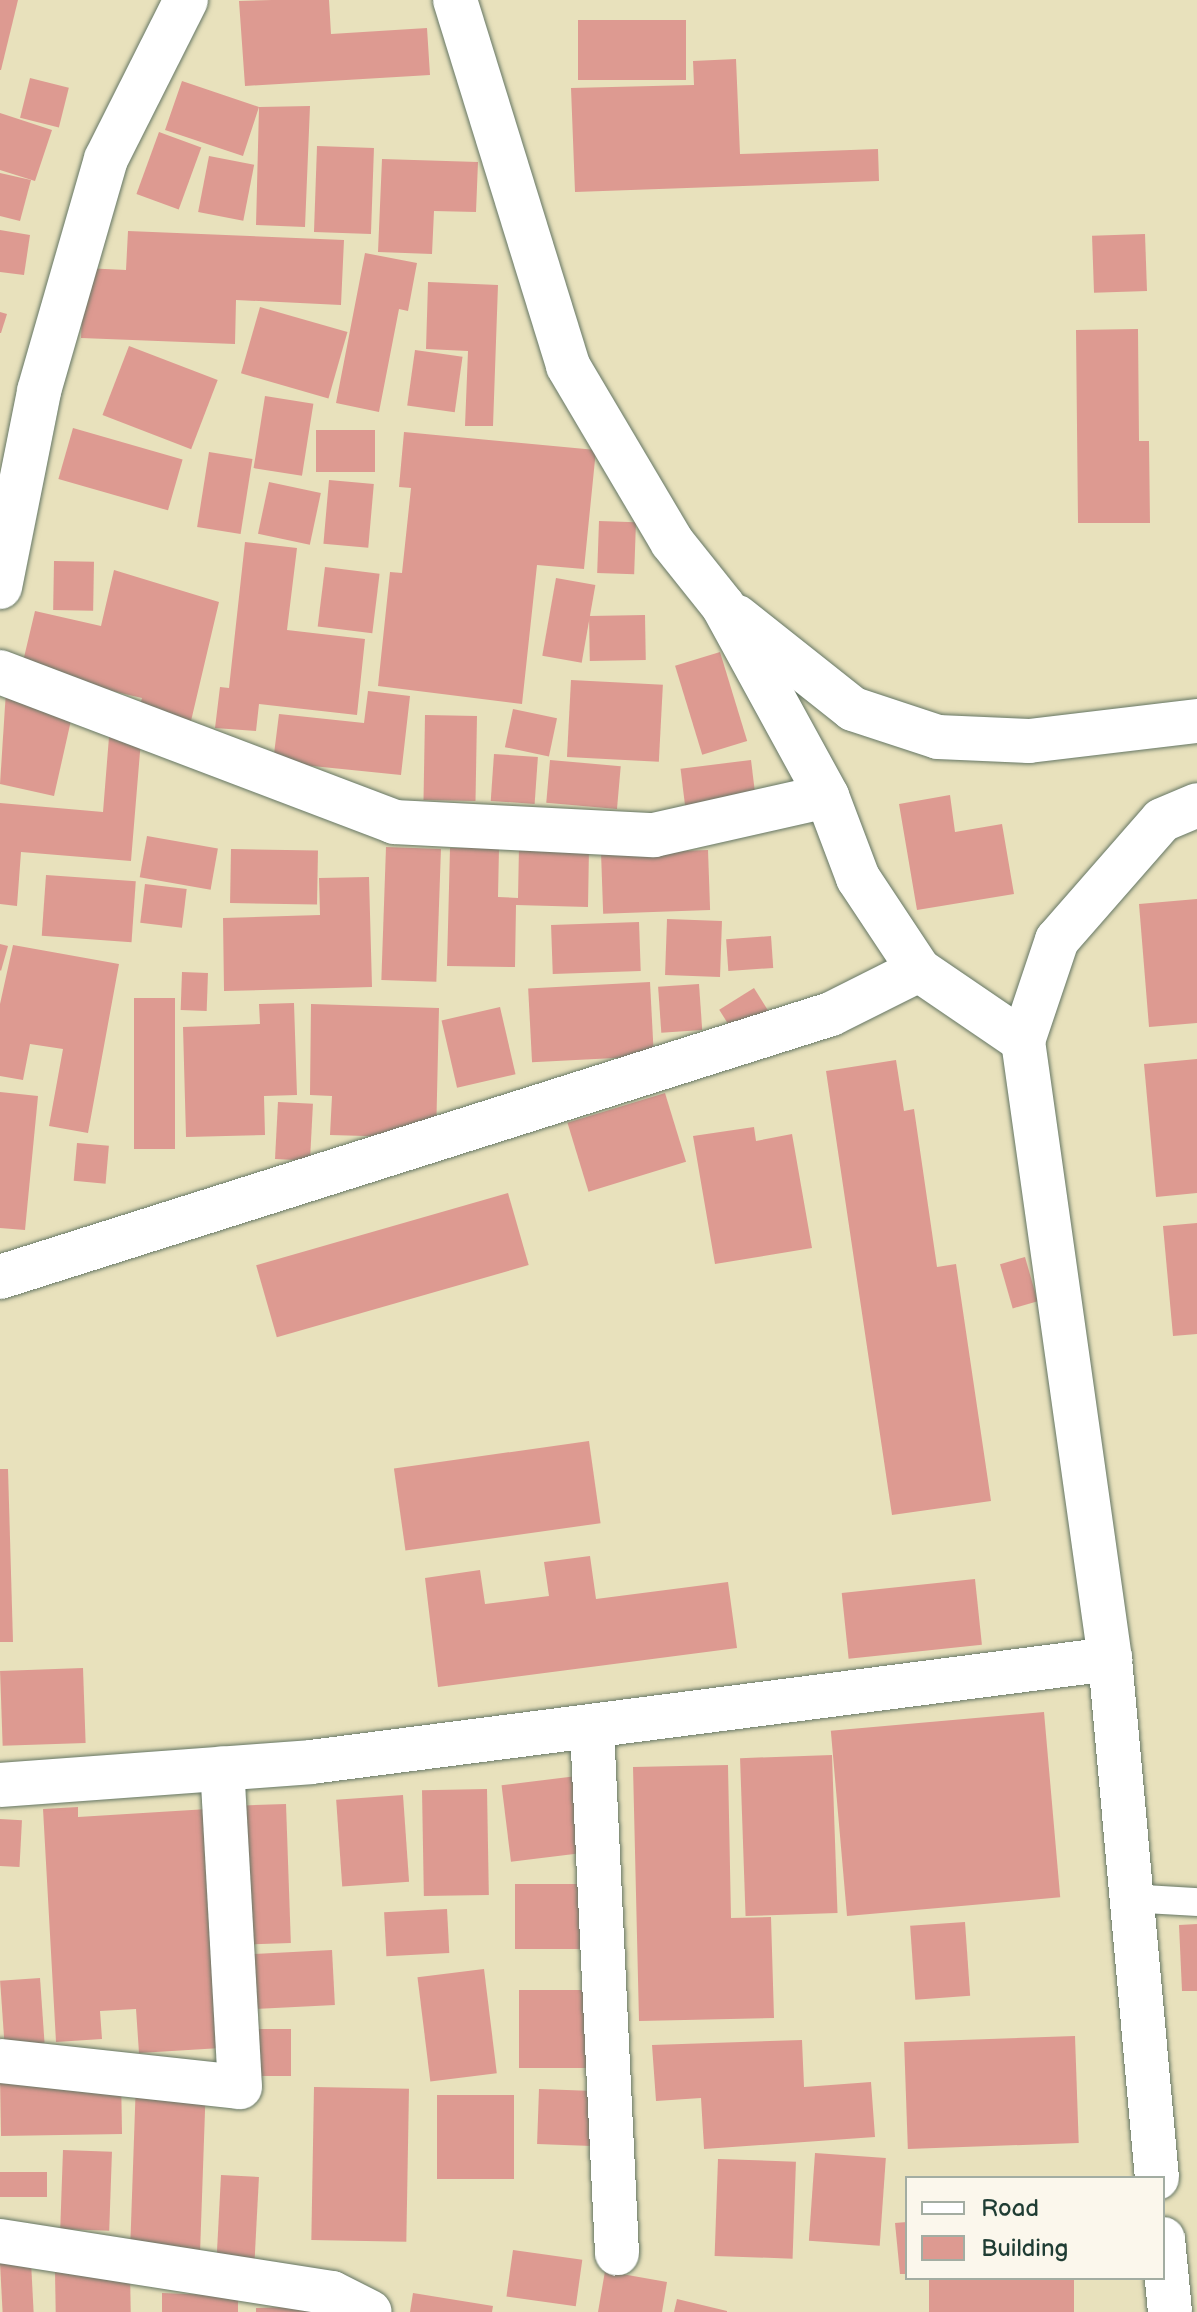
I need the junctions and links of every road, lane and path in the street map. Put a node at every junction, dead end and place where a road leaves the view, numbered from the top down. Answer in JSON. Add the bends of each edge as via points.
{"nodes":[{"id":1,"x":186,"y":0,"type":"edge"},
{"id":2,"x":455,"y":0,"type":"edge"},
{"id":3,"x":0,"y":587,"type":"edge"},
{"id":4,"x":723,"y":606,"type":"junction"},
{"id":5,"x":0,"y":672,"type":"edge"},
{"id":6,"x":1197,"y":721,"type":"edge"},
{"id":7,"x":827,"y":796,"type":"junction"},
{"id":8,"x":1197,"y":805,"type":"edge"},
{"id":9,"x":919,"y":970,"type":"junction"},
{"id":10,"x":1023,"y":1041,"type":"junction"},
{"id":11,"x":0,"y":1277,"type":"edge"},
{"id":12,"x":1110,"y":1659,"type":"junction"},
{"id":13,"x":592,"y":1729,"type":"junction"},
{"id":14,"x":222,"y":1769,"type":"junction"},
{"id":15,"x":0,"y":1785,"type":"edge"},
{"id":16,"x":1129,"y":1898,"type":"junction"},
{"id":17,"x":1197,"y":1902,"type":"edge"},
{"id":18,"x":0,"y":2061,"type":"edge"},
{"id":19,"x":1157,"y":2176,"type":"edge"},
{"id":20,"x":0,"y":2241,"type":"edge"},
{"id":21,"x":617,"y":2253,"type":"dead end"},
{"id":22,"x":1165,"y":2260,"type":"edge"},
{"id":23,"x":370,"y":2312,"type":"edge"},
{"id":24,"x":1170,"y":2312,"type":"edge"}],
"edges":[{"from":1,"to":3,"type":"street","via":[[106,159],[39,391]]},
{"from":2,"to":4,"type":"street","via":[[568,366],[672,542]]},
{"from":4,"to":6,"type":"street","via":[[853,709],[938,737],[1029,741]]},
{"from":4,"to":7,"type":"street"},
{"from":5,"to":7,"type":"street","via":[[394,822],[654,835]]},
{"from":7,"to":9,"type":"street","via":[[858,878]]},
{"from":8,"to":10,"type":"street","via":[[1162,820],[1057,940]]},
{"from":9,"to":10,"type":"street"},
{"from":9,"to":11,"type":"street","via":[[831,1014]]},
{"from":10,"to":12,"type":"street"},
{"from":12,"to":13,"type":"street"},
{"from":12,"to":16,"type":"street"},
{"from":13,"to":14,"type":"street"},
{"from":13,"to":21,"type":"street"},
{"from":14,"to":15,"type":"street"},
{"from":14,"to":18,"type":"street","via":[[240,2087]]},
{"from":16,"to":17,"type":"lane"},
{"from":16,"to":19,"type":"street"},
{"from":20,"to":23,"type":"street","via":[[332,2293]]},
{"from":22,"to":24,"type":"street"}]}
